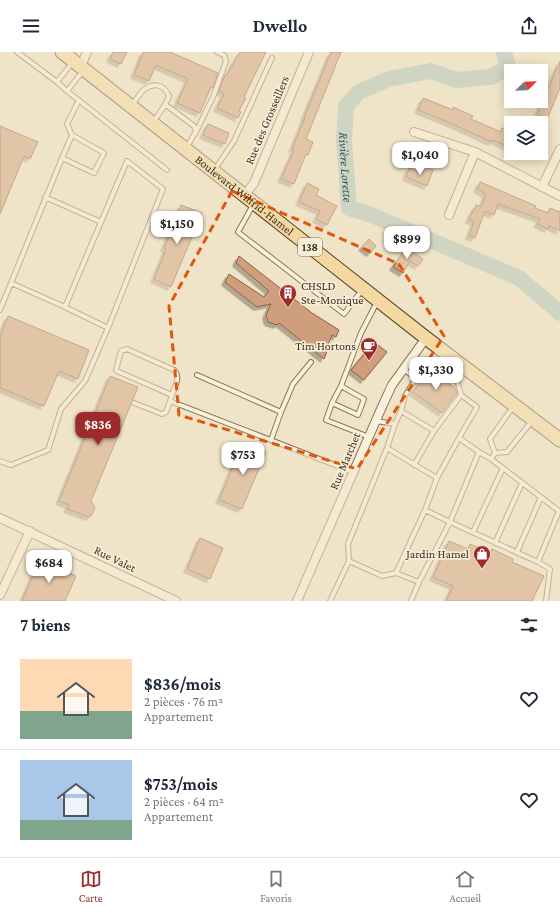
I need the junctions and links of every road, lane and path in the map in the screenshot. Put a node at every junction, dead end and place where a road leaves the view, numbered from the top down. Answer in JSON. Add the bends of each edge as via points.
{"nodes":[{"id":1,"x":17,"y":52,"type":"edge"},
{"id":2,"x":62,"y":52,"type":"edge"},
{"id":3,"x":87,"y":52,"type":"edge"},
{"id":4,"x":217,"y":52,"type":"edge"},
{"id":5,"x":309,"y":52,"type":"edge"},
{"id":6,"x":272,"y":58,"type":"dead end"},
{"id":7,"x":80,"y":65,"type":"junction"},
{"id":8,"x":57,"y":82,"type":"junction"},
{"id":9,"x":67,"y":90,"type":"junction"},
{"id":10,"x":79,"y":100,"type":"junction"},
{"id":11,"x":166,"y":105,"type":"junction"},
{"id":12,"x":131,"y":106,"type":"junction"},
{"id":13,"x":152,"y":123,"type":"junction"},
{"id":14,"x":414,"y":132,"type":"dead end"},
{"id":15,"x":194,"y":134,"type":"junction"},
{"id":16,"x":72,"y":135,"type":"junction"},
{"id":17,"x":186,"y":149,"type":"junction"},
{"id":18,"x":560,"y":149,"type":"edge"},
{"id":19,"x":475,"y":152,"type":"junction"},
{"id":20,"x":62,"y":158,"type":"junction"},
{"id":21,"x":167,"y":170,"type":"dead end"},
{"id":22,"x":214,"y":171,"type":"junction"},
{"id":23,"x":542,"y":187,"type":"junction"},
{"id":24,"x":560,"y":196,"type":"edge"},
{"id":25,"x":45,"y":197,"type":"junction"},
{"id":26,"x":250,"y":199,"type":"junction"},
{"id":27,"x":449,"y":215,"type":"dead end"},
{"id":28,"x":101,"y":222,"type":"junction"},
{"id":29,"x":11,"y":283,"type":"junction"},
{"id":30,"x":363,"y":288,"type":"junction"},
{"id":31,"x":378,"y":300,"type":"junction"},
{"id":32,"x":65,"y":307,"type":"junction"},
{"id":33,"x":0,"y":310,"type":"edge"},
{"id":34,"x":108,"y":328,"type":"junction"},
{"id":35,"x":426,"y":338,"type":"junction"},
{"id":36,"x":311,"y":362,"type":"dead end"},
{"id":37,"x":466,"y":368,"type":"junction"},
{"id":38,"x":404,"y":369,"type":"junction"},
{"id":39,"x":197,"y":375,"type":"dead end"},
{"id":40,"x":416,"y":378,"type":"junction"},
{"id":41,"x":457,"y":380,"type":"junction"},
{"id":42,"x":341,"y":386,"type":"junction"},
{"id":43,"x":172,"y":395,"type":"junction"},
{"id":44,"x":461,"y":395,"type":"junction"},
{"id":45,"x":170,"y":401,"type":"junction"},
{"id":46,"x":134,"y":402,"type":"dead end"},
{"id":47,"x":332,"y":403,"type":"junction"},
{"id":48,"x":514,"y":405,"type":"junction"},
{"id":49,"x":401,"y":411,"type":"junction"},
{"id":50,"x":281,"y":412,"type":"junction"},
{"id":51,"x":376,"y":420,"type":"junction"},
{"id":52,"x":533,"y":420,"type":"junction"},
{"id":53,"x":394,"y":424,"type":"junction"},
{"id":54,"x":434,"y":431,"type":"junction"},
{"id":55,"x":369,"y":437,"type":"junction"},
{"id":56,"x":459,"y":438,"type":"junction"},
{"id":57,"x":271,"y":440,"type":"junction"},
{"id":58,"x":560,"y":440,"type":"edge"},
{"id":59,"x":387,"y":448,"type":"junction"},
{"id":60,"x":479,"y":452,"type":"junction"},
{"id":61,"x":495,"y":453,"type":"junction"},
{"id":62,"x":491,"y":459,"type":"junction"},
{"id":63,"x":0,"y":461,"type":"edge"},
{"id":64,"x":414,"y":465,"type":"junction"},
{"id":65,"x":503,"y":468,"type":"junction"},
{"id":66,"x":354,"y":472,"type":"junction"},
{"id":67,"x":437,"y":478,"type":"junction"},
{"id":68,"x":522,"y":482,"type":"junction"},
{"id":69,"x":541,"y":497,"type":"junction"},
{"id":70,"x":425,"y":510,"type":"junction"},
{"id":71,"x":0,"y":518,"type":"edge"},
{"id":72,"x":450,"y":522,"type":"junction"},
{"id":73,"x":30,"y":531,"type":"junction"},
{"id":74,"x":473,"y":532,"type":"junction"},
{"id":75,"x":496,"y":543,"type":"junction"},
{"id":76,"x":517,"y":552,"type":"junction"},
{"id":77,"x":349,"y":561,"type":"junction"},
{"id":78,"x":538,"y":562,"type":"junction"},
{"id":79,"x":396,"y":574,"type":"junction"},
{"id":80,"x":419,"y":582,"type":"junction"},
{"id":81,"x":0,"y":596,"type":"edge"},
{"id":82,"x":176,"y":601,"type":"edge"},
{"id":83,"x":297,"y":601,"type":"edge"},
{"id":84,"x":330,"y":601,"type":"edge"},
{"id":85,"x":411,"y":601,"type":"edge"},
{"id":86,"x":546,"y":601,"type":"edge"}],
"edges":[{"from":1,"to":8,"type":"lane"},
{"from":2,"to":7,"type":"main road","name":"Boulevard Wilfrid-Hamel","number":"138"},
{"from":3,"to":7,"type":"street"},
{"from":4,"to":15,"type":"lane","via":[[224,55],[226,61],[213,97]]},
{"from":5,"to":26,"type":"street","name":"Rue des Grosseillers","via":[[254,182]]},
{"from":6,"to":22,"type":"lane","via":[[234,141]]},
{"from":7,"to":8,"type":"lane"},
{"from":7,"to":9,"type":"lane"},
{"from":7,"to":12,"type":"main road","name":"Boulevard Wilfrid-Hamel","number":"138"},
{"from":8,"to":9,"type":"lane"},
{"from":9,"to":10,"type":"lane"},
{"from":10,"to":16,"type":"lane","via":[[67,124]]},
{"from":10,"to":21,"type":"lane"},
{"from":11,"to":12,"type":"lane","via":[[169,96],[166,88],[156,86],[143,90]]},
{"from":11,"to":13,"type":"lane"},
{"from":11,"to":15,"type":"lane","via":[[194,126]]},
{"from":12,"to":13,"type":"main road","name":"Boulevard Wilfrid-Hamel","number":"138"},
{"from":13,"to":17,"type":"main road","name":"Boulevard Wilfrid-Hamel","number":"138"},
{"from":14,"to":19,"type":"street"},
{"from":15,"to":17,"type":"lane"},
{"from":16,"to":20,"type":"lane"},
{"from":16,"to":20,"type":"lane","via":[[104,153],[94,173]]},
{"from":17,"to":22,"type":"main road","name":"Boulevard Wilfrid-Hamel","number":"138"},
{"from":18,"to":23,"type":"street"},
{"from":19,"to":23,"type":"street"},
{"from":19,"to":27,"type":"street"},
{"from":20,"to":25,"type":"lane"},
{"from":22,"to":26,"type":"main road","name":"Boulevard Wilfrid-Hamel","number":"138"},
{"from":23,"to":24,"type":"street"},
{"from":25,"to":28,"type":"lane"},
{"from":25,"to":29,"type":"lane"},
{"from":26,"to":30,"type":"main road","name":"Boulevard Wilfrid-Hamel","number":"138"},
{"from":26,"to":30,"type":"lane","via":[[238,232],[344,314]]},
{"from":28,"to":32,"type":"lane"},
{"from":28,"to":34,"type":"lane","via":[[127,161],[163,189]]},
{"from":29,"to":32,"type":"lane"},
{"from":29,"to":33,"type":"lane"},
{"from":30,"to":31,"type":"main road","name":"Boulevard Wilfrid-Hamel","number":"138"},
{"from":31,"to":35,"type":"main road","name":"Boulevard Wilfrid-Hamel","number":"138"},
{"from":31,"to":42,"type":"lane","via":[[361,333]]},
{"from":32,"to":34,"type":"lane"},
{"from":34,"to":63,"type":"lane","via":[[85,382],[61,409],[48,450],[11,465]]},
{"from":35,"to":37,"type":"main road","name":"Boulevard Wilfrid-Hamel","number":"138"},
{"from":35,"to":38,"type":"street","name":"Rue Marchet"},
{"from":36,"to":50,"type":"lane","via":[[293,384]]},
{"from":37,"to":41,"type":"lane"},
{"from":37,"to":48,"type":"main road","name":"Boulevard Wilfrid-Hamel","number":"138"},
{"from":38,"to":40,"type":"lane"},
{"from":38,"to":51,"type":"street","name":"Rue Marchet","via":[[392,385]]},
{"from":39,"to":50,"type":"lane"},
{"from":40,"to":41,"type":"lane","via":[[427,366],[436,366]]},
{"from":40,"to":49,"type":"lane","via":[[405,396]]},
{"from":41,"to":44,"type":"lane"},
{"from":42,"to":47,"type":"lane"},
{"from":42,"to":47,"type":"lane","via":[[364,399],[358,415]]},
{"from":43,"to":43,"type":"lane","via":[[178,380],[174,370],[127,350],[121,351],[116,370]]},
{"from":43,"to":45,"type":"lane"},
{"from":44,"to":54,"type":"lane"},
{"from":44,"to":56,"type":"lane","via":[[477,407]]},
{"from":45,"to":46,"type":"lane","via":[[166,412],[162,414]]},
{"from":45,"to":57,"type":"lane"},
{"from":47,"to":55,"type":"lane","via":[[326,420]]},
{"from":48,"to":52,"type":"main road","name":"Boulevard Wilfrid-Hamel","number":"138"},
{"from":48,"to":61,"type":"lane","via":[[490,439]]},
{"from":49,"to":53,"type":"lane"},
{"from":49,"to":54,"type":"lane"},
{"from":50,"to":57,"type":"lane"},
{"from":51,"to":53,"type":"lane"},
{"from":51,"to":55,"type":"street","name":"Rue Marchet"},
{"from":52,"to":58,"type":"main road","name":"Boulevard Wilfrid-Hamel","number":"138"},
{"from":52,"to":61,"type":"lane","via":[[507,452]]},
{"from":53,"to":59,"type":"lane"},
{"from":54,"to":64,"type":"lane"},
{"from":55,"to":66,"type":"street","name":"Rue Marchet"},
{"from":56,"to":60,"type":"lane"},
{"from":56,"to":67,"type":"lane"},
{"from":57,"to":66,"type":"lane"},
{"from":59,"to":64,"type":"lane"},
{"from":59,"to":77,"type":"lane","via":[[348,544]]},
{"from":60,"to":62,"type":"lane"},
{"from":60,"to":72,"type":"lane"},
{"from":61,"to":62,"type":"lane"},
{"from":62,"to":65,"type":"lane"},
{"from":64,"to":67,"type":"lane"},
{"from":65,"to":68,"type":"lane"},
{"from":65,"to":74,"type":"lane"},
{"from":66,"to":83,"type":"street","name":"Rue Marchet"},
{"from":67,"to":70,"type":"lane"},
{"from":68,"to":69,"type":"lane"},
{"from":68,"to":75,"type":"lane"},
{"from":69,"to":76,"type":"lane"},
{"from":69,"to":78,"type":"lane","via":[[559,511]]},
{"from":70,"to":72,"type":"lane"},
{"from":70,"to":79,"type":"lane"},
{"from":71,"to":73,"type":"street","name":"Rue Valet"},
{"from":72,"to":74,"type":"lane"},
{"from":72,"to":80,"type":"lane"},
{"from":73,"to":81,"type":"street"},
{"from":73,"to":82,"type":"street","name":"Rue Valet"},
{"from":74,"to":75,"type":"lane"},
{"from":75,"to":76,"type":"lane"},
{"from":76,"to":78,"type":"lane"},
{"from":77,"to":79,"type":"lane","via":[[382,576]]},
{"from":77,"to":84,"type":"lane"},
{"from":78,"to":86,"type":"lane","via":[[550,569]]},
{"from":79,"to":80,"type":"lane"},
{"from":80,"to":85,"type":"lane"}]}
